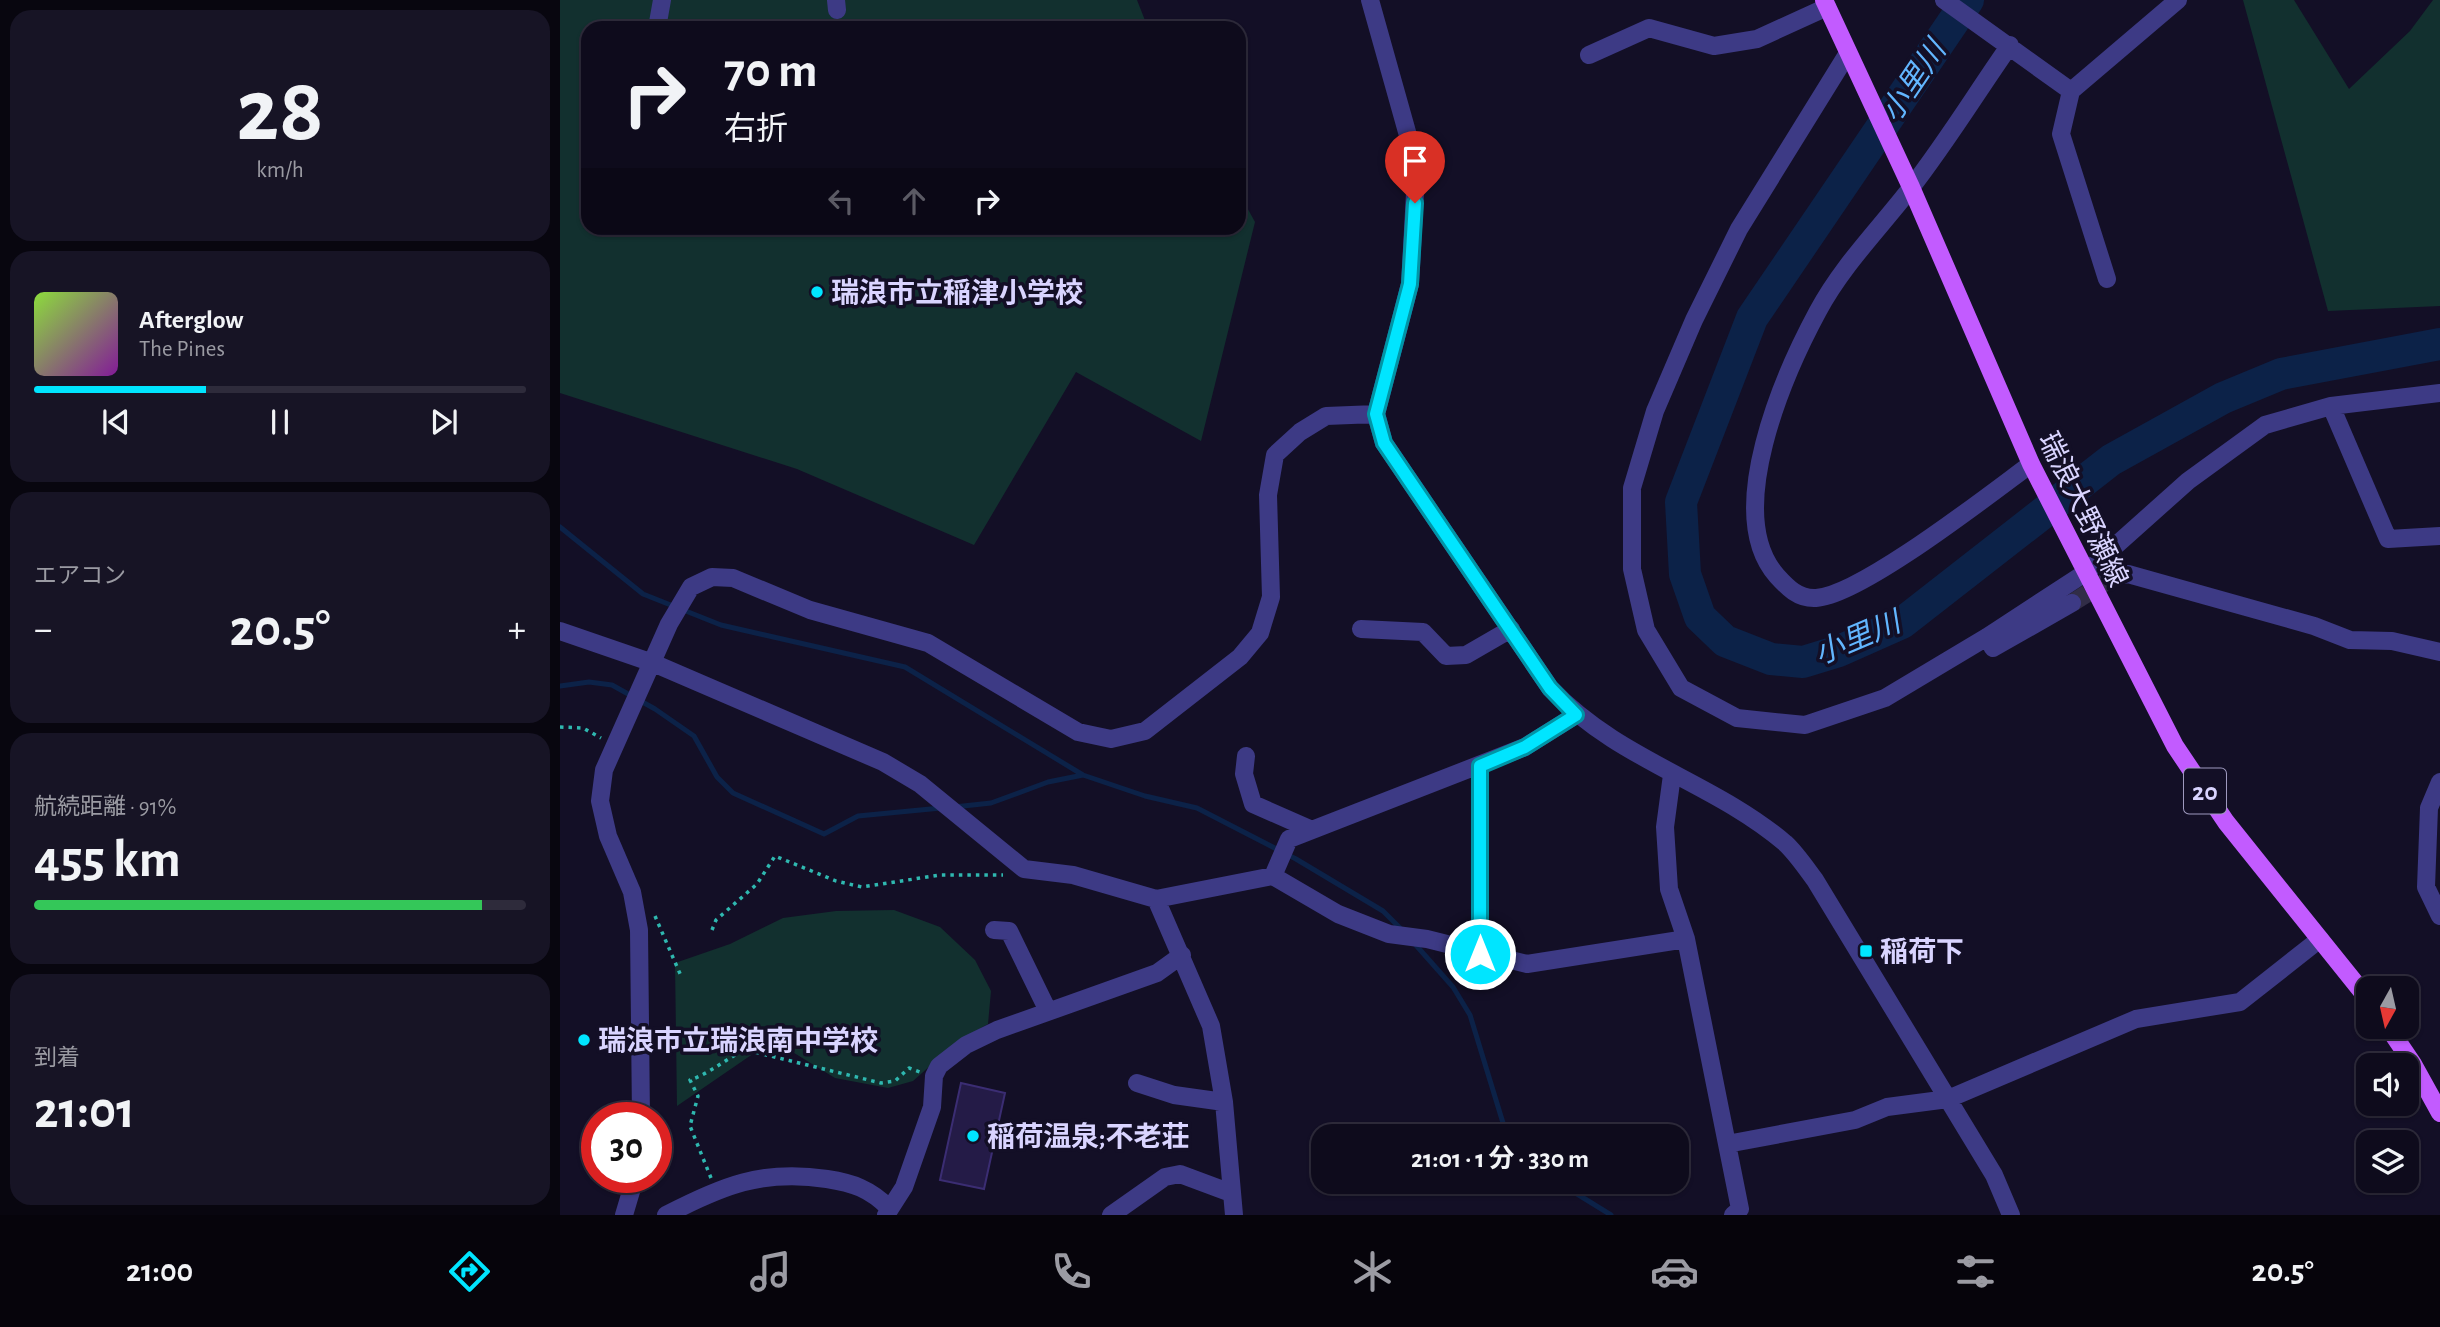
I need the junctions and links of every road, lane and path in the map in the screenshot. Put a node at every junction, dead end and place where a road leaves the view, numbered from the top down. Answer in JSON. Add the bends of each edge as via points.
{"nodes":[{"id":1,"x":662,"y":0,"type":"edge"},
{"id":2,"x":1370,"y":0,"type":"edge"},
{"id":3,"x":1944,"y":0,"type":"edge"},
{"id":4,"x":2178,"y":0,"type":"edge"},
{"id":5,"x":1826,"y":3,"type":"edge"},
{"id":6,"x":658,"y":21,"type":"edge"},
{"id":7,"x":2010,"y":45,"type":"junction"},
{"id":8,"x":1588,"y":55,"type":"dead end"},
{"id":9,"x":1851,"y":59,"type":"junction"},
{"id":10,"x":2071,"y":91,"type":"junction"},
{"id":11,"x":1909,"y":182,"type":"junction"},
{"id":12,"x":2107,"y":279,"type":"dead end"},
{"id":13,"x":2440,"y":393,"type":"edge"},
{"id":14,"x":2331,"y":406,"type":"junction"},
{"id":15,"x":1376,"y":414,"type":"junction"},
{"id":16,"x":2031,"y":464,"type":"junction"},
{"id":17,"x":2440,"y":536,"type":"edge"},
{"id":18,"x":2082,"y":566,"type":"junction"},
{"id":19,"x":2115,"y":576,"type":"tunnel mouth"},
{"id":20,"x":2072,"y":603,"type":"tunnel mouth"},
{"id":21,"x":1361,"y":629,"type":"dead end"},
{"id":22,"x":1511,"y":629,"type":"junction"},
{"id":23,"x":560,"y":631,"type":"edge"},
{"id":24,"x":1987,"y":637,"type":"junction"},
{"id":25,"x":2440,"y":652,"type":"edge"},
{"id":26,"x":653,"y":663,"type":"junction"},
{"id":27,"x":1576,"y":715,"type":"junction"},
{"id":28,"x":560,"y":727,"type":"edge"},
{"id":29,"x":615,"y":746,"type":"junction"},
{"id":30,"x":1246,"y":756,"type":"dead end"},
{"id":31,"x":1480,"y":766,"type":"junction"},
{"id":32,"x":1672,"y":775,"type":"junction"},
{"id":33,"x":2440,"y":782,"type":"edge"},
{"id":34,"x":1312,"y":830,"type":"junction"},
{"id":35,"x":1024,"y":869,"type":"junction"},
{"id":36,"x":1273,"y":876,"type":"junction"},
{"id":37,"x":632,"y":892,"type":"junction"},
{"id":38,"x":1156,"y":898,"type":"junction"},
{"id":39,"x":2440,"y":916,"type":"edge"},
{"id":40,"x":712,"y":930,"type":"dead end"},
{"id":41,"x":994,"y":930,"type":"dead end"},
{"id":42,"x":1686,"y":939,"type":"junction"},
{"id":43,"x":2320,"y":939,"type":"junction"},
{"id":44,"x":1480,"y":954,"type":"junction"},
{"id":45,"x":1182,"y":955,"type":"junction"},
{"id":46,"x":681,"y":976,"type":"dead end"},
{"id":47,"x":2356,"y":984,"type":"edge"},
{"id":48,"x":1048,"y":1011,"type":"junction"},
{"id":49,"x":2397,"y":1040,"type":"edge"},
{"id":50,"x":934,"y":1076,"type":"junction"},
{"id":51,"x":1137,"y":1083,"type":"dead end"},
{"id":52,"x":1948,"y":1099,"type":"junction"},
{"id":53,"x":641,"y":1102,"type":"edge"},
{"id":54,"x":1224,"y":1102,"type":"junction"},
{"id":55,"x":2440,"y":1113,"type":"edge"},
{"id":56,"x":1727,"y":1144,"type":"junction"},
{"id":57,"x":716,"y":1189,"type":"junction"},
{"id":58,"x":631,"y":1193,"type":"edge"},
{"id":59,"x":1231,"y":1193,"type":"junction"},
{"id":60,"x":888,"y":1212,"type":"edge"},
{"id":61,"x":1742,"y":1213,"type":"edge"},
{"id":62,"x":624,"y":1215,"type":"edge"},
{"id":63,"x":666,"y":1215,"type":"edge"},
{"id":64,"x":1111,"y":1215,"type":"edge"},
{"id":65,"x":1234,"y":1215,"type":"edge"},
{"id":66,"x":2011,"y":1215,"type":"edge"}],
"edges":[{"from":1,"to":6,"type":"street"},
{"from":2,"to":15,"type":"street","via":[[1416,175],[1410,284]]},
{"from":3,"to":7,"type":"street"},
{"from":4,"to":10,"type":"street"},
{"from":5,"to":8,"type":"street","via":[[1757,39],[1714,46],[1649,29]]},
{"from":5,"to":9,"type":"main road","name":"瑞浪大野瀬線","number":"20"},
{"from":7,"to":10,"type":"street"},
{"from":7,"to":11,"type":"street"},
{"from":9,"to":11,"type":"main road","name":"瑞浪大野瀬線","number":"20"},
{"from":9,"to":24,"type":"street","via":[[1739,229],[1655,411],[1632,488],[1632,569],[1643,618],[1681,688],[1737,718],[1805,725],[1885,698]]},
{"from":10,"to":12,"type":"street","via":[[2061,134]]},
{"from":11,"to":16,"type":"main road","name":"瑞浪大野瀬線","number":"20"},
{"from":11,"to":16,"type":"street","via":[[1818,310],[1778,401],[1759,462],[1755,528],[1765,563],[1792,592],[1816,598],[1856,586]]},
{"from":13,"to":14,"type":"street"},
{"from":14,"to":17,"type":"street","via":[[2388,539]]},
{"from":14,"to":18,"type":"street","via":[[2265,425]]},
{"from":15,"to":22,"type":"street","via":[[1384,443]]},
{"from":15,"to":26,"type":"street","via":[[1326,416],[1275,455],[1268,495],[1270,597],[1260,633],[1240,657],[1145,731],[1111,738],[1078,732],[928,643],[810,610],[733,578],[712,577],[691,587]]},
{"from":16,"to":18,"type":"main road","name":"瑞浪大野瀬線","number":"20"},
{"from":18,"to":24,"type":"street"},
{"from":18,"to":43,"type":"main road","name":"瑞浪大野瀬線","number":"20","via":[[2175,746],[2226,822]]},
{"from":19,"to":25,"type":"street","via":[[2128,574],[2350,640],[2392,641]]},
{"from":20,"to":24,"type":"street","via":[[1993,648]]},
{"from":21,"to":22,"type":"street","via":[[1423,632],[1446,656],[1465,655]]},
{"from":22,"to":27,"type":"street","via":[[1550,688]]},
{"from":23,"to":26,"type":"street"},
{"from":26,"to":29,"type":"street"},
{"from":26,"to":35,"type":"street","via":[[883,762],[937,798]]},
{"from":27,"to":31,"type":"street","via":[[1525,747]]},
{"from":27,"to":32,"type":"street"},
{"from":28,"to":29,"type":"path","via":[[583,728]]},
{"from":29,"to":37,"type":"street","via":[[604,770],[600,801],[608,836]]},
{"from":30,"to":34,"type":"street","via":[[1244,774],[1253,804]]},
{"from":31,"to":34,"type":"street"},
{"from":31,"to":44,"type":"street"},
{"from":32,"to":42,"type":"street","via":[[1664,827],[1669,888]]},
{"from":32,"to":52,"type":"street","via":[[1749,815],[1787,845],[1815,880]]},
{"from":33,"to":39,"type":"street","via":[[2429,808],[2426,887]]},
{"from":34,"to":36,"type":"street","via":[[1289,839]]},
{"from":35,"to":38,"type":"street","via":[[1073,875]]},
{"from":35,"to":40,"type":"path","via":[[1015,875],[940,875],[862,887],[775,856],[757,884],[716,920]]},
{"from":36,"to":38,"type":"street"},
{"from":36,"to":44,"type":"street","via":[[1338,914],[1389,934]]},
{"from":37,"to":46,"type":"path","via":[[646,896]]},
{"from":37,"to":53,"type":"street","via":[[639,930]]},
{"from":38,"to":45,"type":"street"},
{"from":41,"to":48,"type":"street","via":[[1009,931]]},
{"from":42,"to":44,"type":"street","via":[[1527,964]]},
{"from":42,"to":56,"type":"street"},
{"from":43,"to":47,"type":"main road","name":"瑞浪大野瀬線","number":"20"},
{"from":43,"to":52,"type":"street","via":[[2240,1002],[2136,1020]]},
{"from":45,"to":48,"type":"street","via":[[1157,973]]},
{"from":45,"to":54,"type":"street","via":[[1212,1026]]},
{"from":48,"to":50,"type":"street","via":[[965,1045],[939,1066]]},
{"from":49,"to":55,"type":"main road"},
{"from":50,"to":57,"type":"path","via":[[909,1068],[895,1081],[881,1083],[746,1050],[732,1055],[690,1080],[698,1096],[690,1126]]},
{"from":50,"to":60,"type":"street","via":[[932,1107],[904,1187]]},
{"from":51,"to":54,"type":"street","via":[[1174,1095]]},
{"from":52,"to":56,"type":"street","via":[[1886,1107],[1855,1121]]},
{"from":52,"to":66,"type":"street","via":[[1994,1175]]},
{"from":54,"to":59,"type":"street"},
{"from":56,"to":61,"type":"street"},
{"from":57,"to":60,"type":"street","via":[[775,1174],[801,1175],[856,1183],[877,1196]]},
{"from":57,"to":63,"type":"street"},
{"from":58,"to":62,"type":"street"},
{"from":59,"to":64,"type":"street","via":[[1181,1174],[1165,1177]]},
{"from":59,"to":65,"type":"street"}]}
